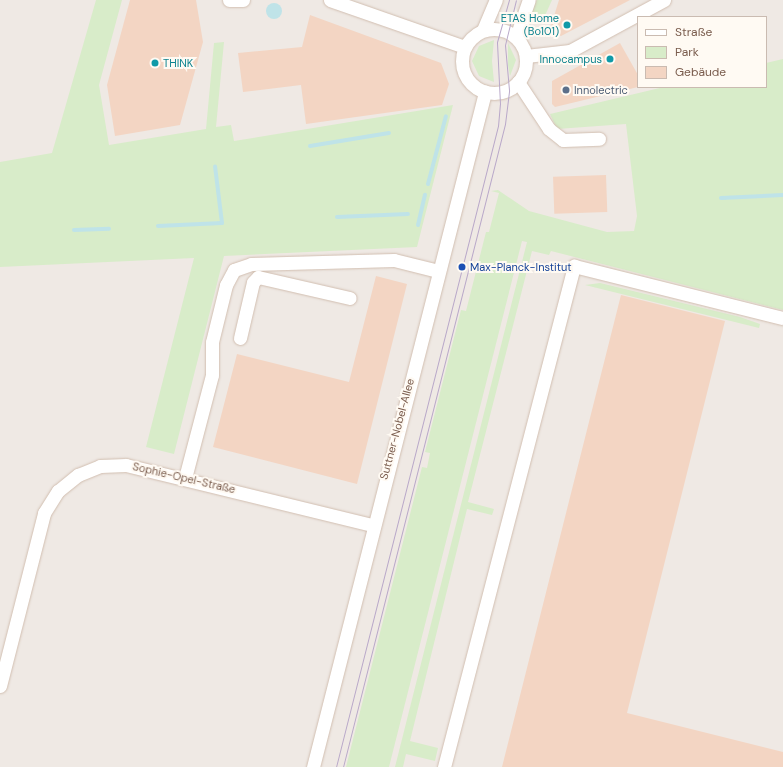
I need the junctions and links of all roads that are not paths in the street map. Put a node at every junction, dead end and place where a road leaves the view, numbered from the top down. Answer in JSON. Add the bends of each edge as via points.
{"nodes":[{"id":1,"x":229,"y":0,"type":"edge"},
{"id":2,"x":243,"y":0,"type":"edge"},
{"id":3,"x":330,"y":0,"type":"edge"},
{"id":4,"x":496,"y":0,"type":"edge"},
{"id":5,"x":529,"y":0,"type":"edge"},
{"id":6,"x":664,"y":0,"type":"edge"},
{"id":7,"x":483,"y":30,"type":"junction"},
{"id":8,"x":516,"y":37,"type":"junction"},
{"id":9,"x":465,"y":47,"type":"junction"},
{"id":10,"x":526,"y":56,"type":"junction"},
{"id":11,"x":518,"y":82,"type":"junction"},
{"id":12,"x":485,"y":92,"type":"junction"},
{"id":13,"x":599,"y":139,"type":"dead end"},
{"id":14,"x":300,"y":264,"type":"junction"},
{"id":15,"x":438,"y":271,"type":"junction"},
{"id":16,"x":295,"y":284,"type":"junction"},
{"id":17,"x":350,"y":298,"type":"dead end"},
{"id":18,"x":783,"y":318,"type":"edge"},
{"id":19,"x":240,"y":338,"type":"dead end"},
{"id":20,"x":185,"y":478,"type":"junction"},
{"id":21,"x":373,"y":525,"type":"junction"},
{"id":22,"x":0,"y":686,"type":"edge"},
{"id":23,"x":313,"y":767,"type":"edge"},
{"id":24,"x":444,"y":767,"type":"edge"}],
"edges":[{"from":1,"to":2,"type":"street"},
{"from":3,"to":9,"type":"street"},
{"from":4,"to":7,"type":"street"},
{"from":5,"to":8,"type":"street"},
{"from":6,"to":10,"type":"street","via":[[570,51]]},
{"from":7,"to":8,"type":"street","via":[[503,30]]},
{"from":7,"to":9,"type":"street"},
{"from":8,"to":10,"type":"street"},
{"from":9,"to":12,"type":"street","via":[[463,72],[473,86]]},
{"from":10,"to":11,"type":"street","via":[[524,73]]},
{"from":11,"to":12,"type":"street","via":[[499,93]]},
{"from":11,"to":13,"type":"street","via":[[549,129],[563,140]]},
{"from":12,"to":15,"type":"street","name":"Suttner-Nobel-Allee"},
{"from":14,"to":15,"type":"street","via":[[394,260]]},
{"from":14,"to":16,"type":"street"},
{"from":14,"to":20,"type":"street","via":[[251,264],[234,270],[226,285],[212,342],[212,374]]},
{"from":15,"to":21,"type":"street","name":"Suttner-Nobel-Allee"},
{"from":16,"to":17,"type":"street"},
{"from":16,"to":19,"type":"street","via":[[263,276],[253,282]]},
{"from":18,"to":24,"type":"street","via":[[574,266]]},
{"from":20,"to":21,"type":"street","name":"Sophie-Opel-Straße"},
{"from":20,"to":22,"type":"street","name":"Sophie-Opel-Straße","via":[[126,464],[100,466],[78,474],[58,491],[44,513],[37,535]]},
{"from":21,"to":23,"type":"street","name":"Suttner-Nobel-Allee"}]}
